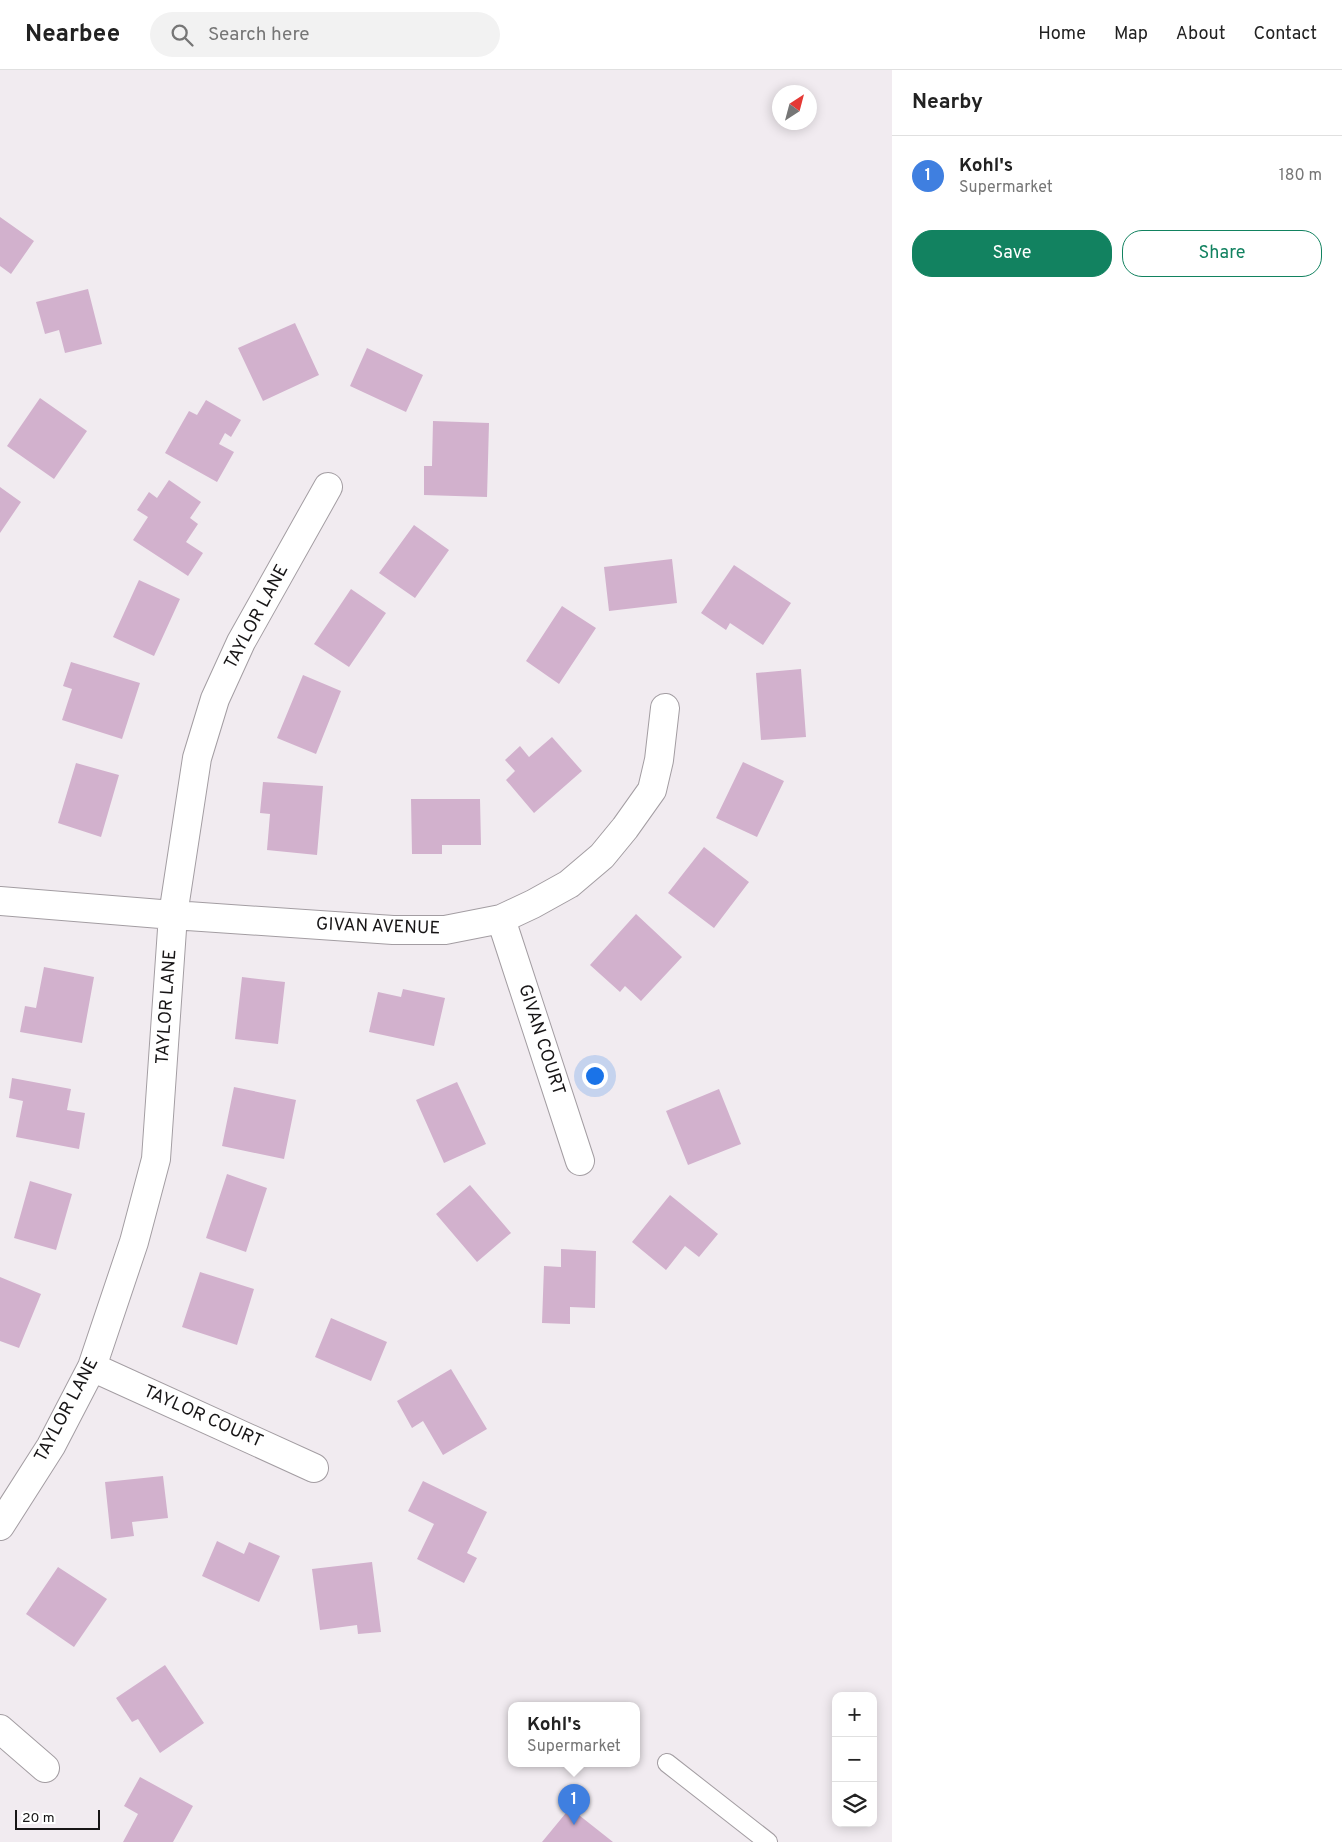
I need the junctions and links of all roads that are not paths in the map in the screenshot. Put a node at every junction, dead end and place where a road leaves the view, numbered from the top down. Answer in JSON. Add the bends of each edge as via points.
{"nodes":[{"id":1,"x":328,"y":487,"type":"dead end"},
{"id":2,"x":665,"y":708,"type":"dead end"},
{"id":3,"x":0,"y":901,"type":"edge"},
{"id":4,"x":173,"y":915,"type":"junction"},
{"id":5,"x":501,"y":919,"type":"junction"},
{"id":6,"x":580,"y":1161,"type":"dead end"},
{"id":7,"x":92,"y":1367,"type":"junction"},
{"id":8,"x":314,"y":1468,"type":"dead end"},
{"id":9,"x":0,"y":1526,"type":"edge"},
{"id":10,"x":0,"y":1729,"type":"edge"},
{"id":11,"x":667,"y":1763,"type":"dead end"},
{"id":12,"x":46,"y":1768,"type":"dead end"},
{"id":13,"x":768,"y":1842,"type":"edge"}],
"edges":[{"from":1,"to":4,"type":"street","name":"TAYLOR LANE","via":[[241,642],[215,699],[197,758]]},
{"from":2,"to":5,"type":"street","name":"GIVAN AVENUE","via":[[652,790],[625,828],[602,856],[569,884]]},
{"from":3,"to":4,"type":"street","name":"GIVAN AVENUE"},
{"from":4,"to":5,"type":"street","name":"GIVAN AVENUE","via":[[393,930],[445,930]]},
{"from":4,"to":7,"type":"street","name":"TAYLOR LANE","via":[[156,1160],[134,1242]]},
{"from":5,"to":6,"type":"street","name":"GIVAN COURT"},
{"from":7,"to":8,"type":"street","name":"TAYLOR COURT"},
{"from":7,"to":9,"type":"street","name":"TAYLOR LANE","via":[[51,1446]]},
{"from":10,"to":12,"type":"street"},
{"from":11,"to":13,"type":"lane"}]}
